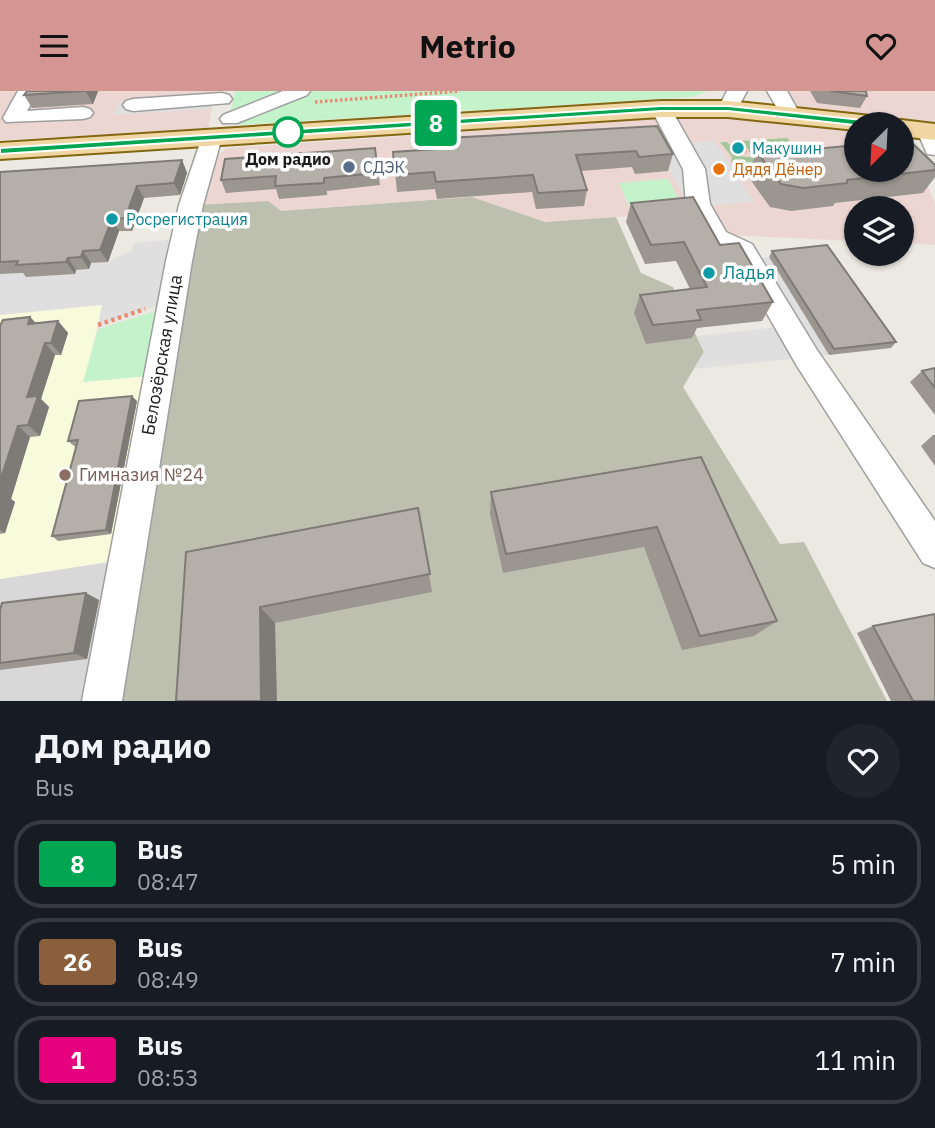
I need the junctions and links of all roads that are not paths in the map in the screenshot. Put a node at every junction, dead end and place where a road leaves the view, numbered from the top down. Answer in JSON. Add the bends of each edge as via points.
{"nodes":[{"id":1,"x":28,"y":91,"type":"edge"},
{"id":2,"x":777,"y":91,"type":"edge"},
{"id":3,"x":307,"y":97,"type":"edge"},
{"id":4,"x":222,"y":99,"type":"dead end"},
{"id":5,"x":732,"y":100,"type":"edge"},
{"id":6,"x":133,"y":105,"type":"dead end"},
{"id":7,"x":661,"y":109,"type":"junction"},
{"id":8,"x":253,"y":110,"type":"dead end"},
{"id":9,"x":83,"y":113,"type":"dead end"},
{"id":10,"x":790,"y":114,"type":"junction"},
{"id":11,"x":56,"y":115,"type":"junction"},
{"id":12,"x":844,"y":121,"type":"edge"},
{"id":13,"x":212,"y":137,"type":"junction"},
{"id":14,"x":40,"y":149,"type":"junction"},
{"id":15,"x":0,"y":151,"type":"edge"},
{"id":16,"x":935,"y":551,"type":"edge"},
{"id":17,"x":102,"y":701,"type":"edge"}],
"edges":[{"from":1,"to":11,"type":"street","via":[[13,118]]},
{"from":2,"to":10,"type":"street"},
{"from":3,"to":8,"type":"street"},
{"from":4,"to":6,"type":"street"},
{"from":5,"to":7,"type":"main road"},
{"from":5,"to":10,"type":"main road"},
{"from":7,"to":13,"type":"main road"},
{"from":7,"to":16,"type":"street","via":[[694,169],[698,204],[717,238],[743,250],[807,358]]},
{"from":9,"to":11,"type":"street"},
{"from":10,"to":12,"type":"main road"},
{"from":11,"to":14,"type":"street"},
{"from":13,"to":14,"type":"main road"},
{"from":13,"to":17,"type":"street","name":"Белозёрская улица","via":[[191,205]]},
{"from":14,"to":15,"type":"main road"}]}
